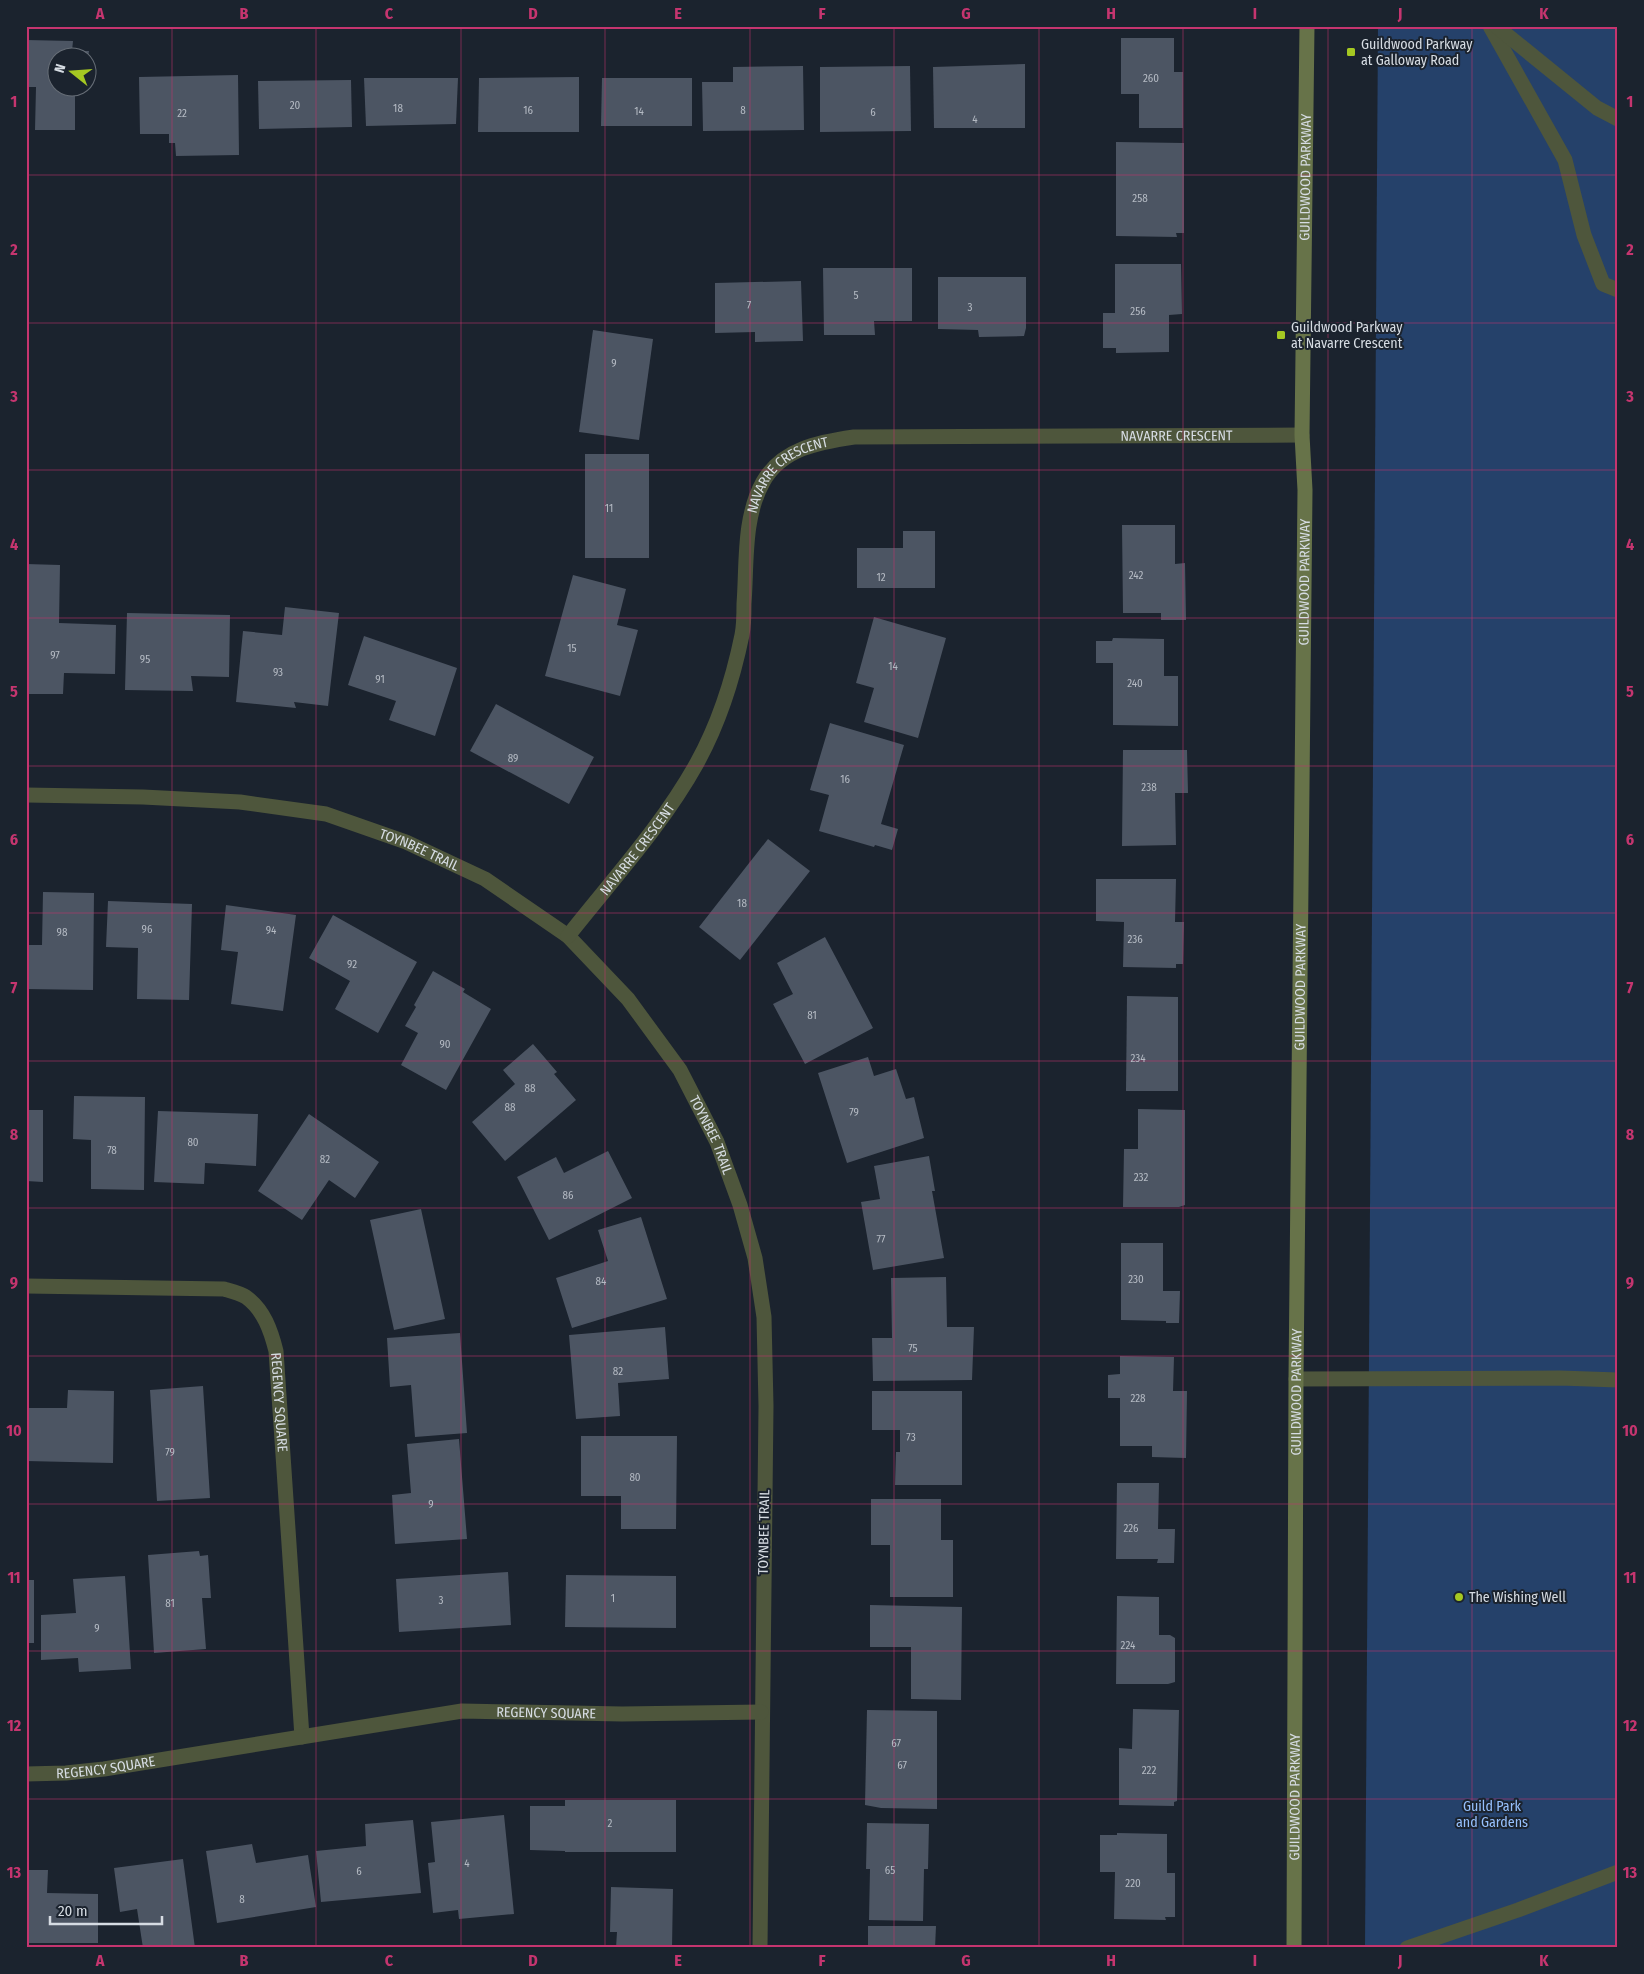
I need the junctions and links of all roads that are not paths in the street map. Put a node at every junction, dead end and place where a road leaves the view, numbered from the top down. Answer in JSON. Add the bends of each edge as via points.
{"nodes":[{"id":1,"x":1307,"y":26,"type":"edge"},
{"id":2,"x":1490,"y":26,"type":"edge"},
{"id":3,"x":1496,"y":26,"type":"edge"},
{"id":4,"x":1618,"y":119,"type":"edge"},
{"id":5,"x":1618,"y":290,"type":"edge"},
{"id":6,"x":1302,"y":435,"type":"junction"},
{"id":7,"x":26,"y":794,"type":"edge"},
{"id":8,"x":568,"y":936,"type":"junction"},
{"id":9,"x":26,"y":1286,"type":"edge"},
{"id":10,"x":1296,"y":1379,"type":"junction"},
{"id":11,"x":1618,"y":1380,"type":"edge"},
{"id":12,"x":761,"y":1712,"type":"junction"},
{"id":13,"x":302,"y":1737,"type":"junction"},
{"id":14,"x":26,"y":1774,"type":"edge"},
{"id":15,"x":1618,"y":1872,"type":"edge"},
{"id":16,"x":760,"y":1948,"type":"edge"},
{"id":17,"x":1294,"y":1948,"type":"edge"},
{"id":18,"x":1408,"y":1948,"type":"edge"}],
"edges":[{"from":1,"to":6,"type":"street","name":"GUILDWOOD PARKWAY"},
{"from":2,"to":5,"type":"street","via":[[1565,160],[1584,235],[1603,284]]},
{"from":3,"to":4,"type":"street","via":[[1597,108]]},
{"from":6,"to":8,"type":"street","name":"NAVARRE CRESCENT","via":[[854,437],[821,442],[798,450],[777,463],[754,501],[749,528],[743,632],[731,682],[714,728],[682,789]]},
{"from":6,"to":10,"type":"street","name":"GUILDWOOD PARKWAY"},
{"from":7,"to":8,"type":"street","name":"TOYNBEE TRAIL","via":[[240,802],[326,814],[406,842],[485,879]]},
{"from":8,"to":12,"type":"street","name":"TOYNBEE TRAIL","via":[[628,999],[680,1070],[717,1142],[755,1258],[764,1318]]},
{"from":9,"to":13,"type":"street","name":"REGENCY SQUARE","via":[[224,1289],[245,1296],[267,1322],[276,1351]]},
{"from":10,"to":11,"type":"street"},
{"from":10,"to":17,"type":"street","name":"GUILDWOOD PARKWAY"},
{"from":12,"to":13,"type":"street","name":"REGENCY SQUARE","via":[[462,1711]]},
{"from":12,"to":16,"type":"street","name":"TOYNBEE TRAIL"},
{"from":13,"to":14,"type":"street","name":"REGENCY SQUARE","via":[[104,1769]]},
{"from":15,"to":18,"type":"street"}]}
